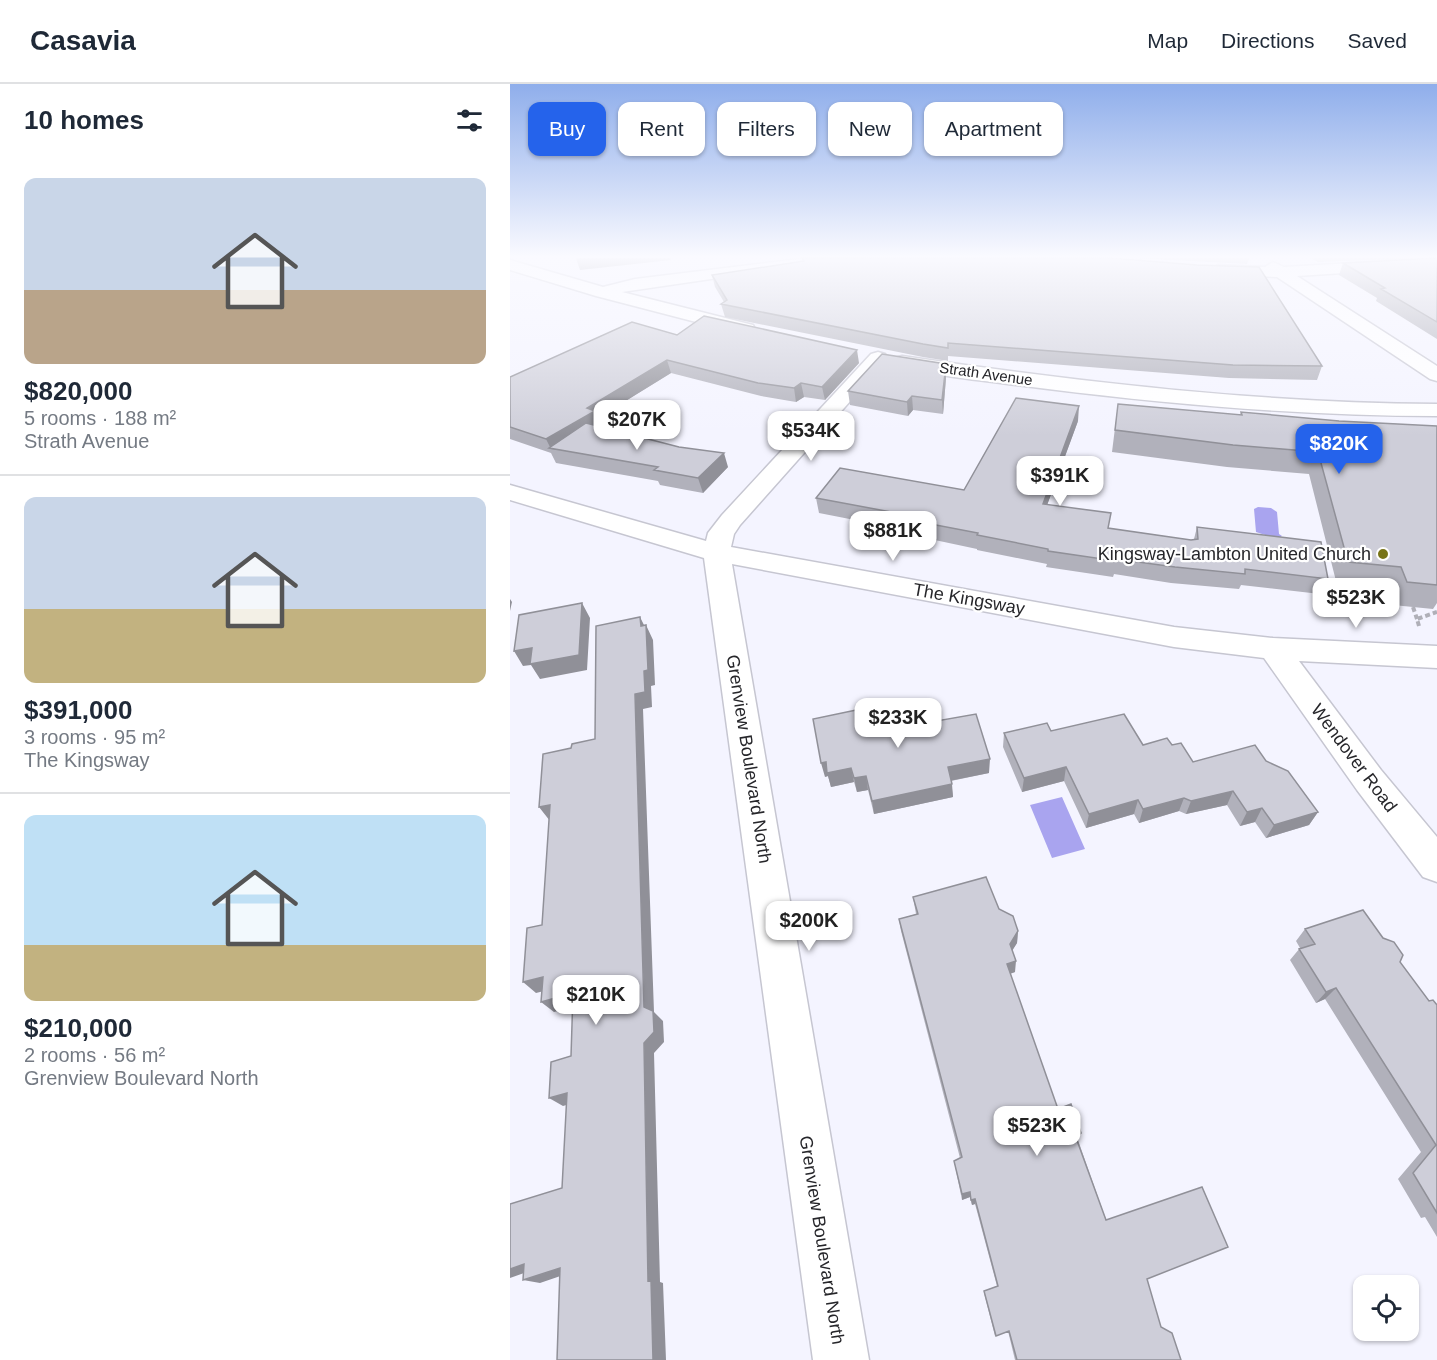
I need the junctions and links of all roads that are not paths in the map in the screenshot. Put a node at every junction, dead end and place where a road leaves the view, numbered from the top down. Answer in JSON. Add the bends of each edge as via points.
{"nodes":[{"id":1,"x":701,"y":318,"type":"edge"},
{"id":2,"x":1349,"y":318,"type":"edge"},
{"id":3,"x":764,"y":334,"type":"edge"},
{"id":4,"x":855,"y":354,"type":"edge"},
{"id":5,"x":878,"y":358,"type":"junction"},
{"id":6,"x":1437,"y":375,"type":"edge"},
{"id":7,"x":1437,"y":411,"type":"edge"},
{"id":8,"x":510,"y":492,"type":"edge"},
{"id":9,"x":717,"y":553,"type":"junction"},
{"id":10,"x":1273,"y":649,"type":"junction"},
{"id":11,"x":1437,"y":657,"type":"edge"},
{"id":12,"x":1437,"y":865,"type":"edge"},
{"id":13,"x":841,"y":1360,"type":"edge"}],
"edges":[{"from":1,"to":3,"type":"street"},
{"from":2,"to":6,"type":"street"},
{"from":4,"to":5,"type":"street","name":"Strath Avenue"},
{"from":5,"to":7,"type":"street","name":"Strath Avenue","via":[[1103,391],[1194,400],[1324,409]]},
{"from":5,"to":9,"type":"street","name":"Grenview Boulevard North","via":[[731,520],[722,533]]},
{"from":8,"to":9,"type":"street","name":"The Kingsway"},
{"from":9,"to":10,"type":"street","name":"The Kingsway","via":[[1174,637]]},
{"from":9,"to":13,"type":"street","name":"Grenview Boulevard North"},
{"from":10,"to":11,"type":"street","name":"The Kingsway"},
{"from":10,"to":12,"type":"street","name":"Wendover Road"}]}
